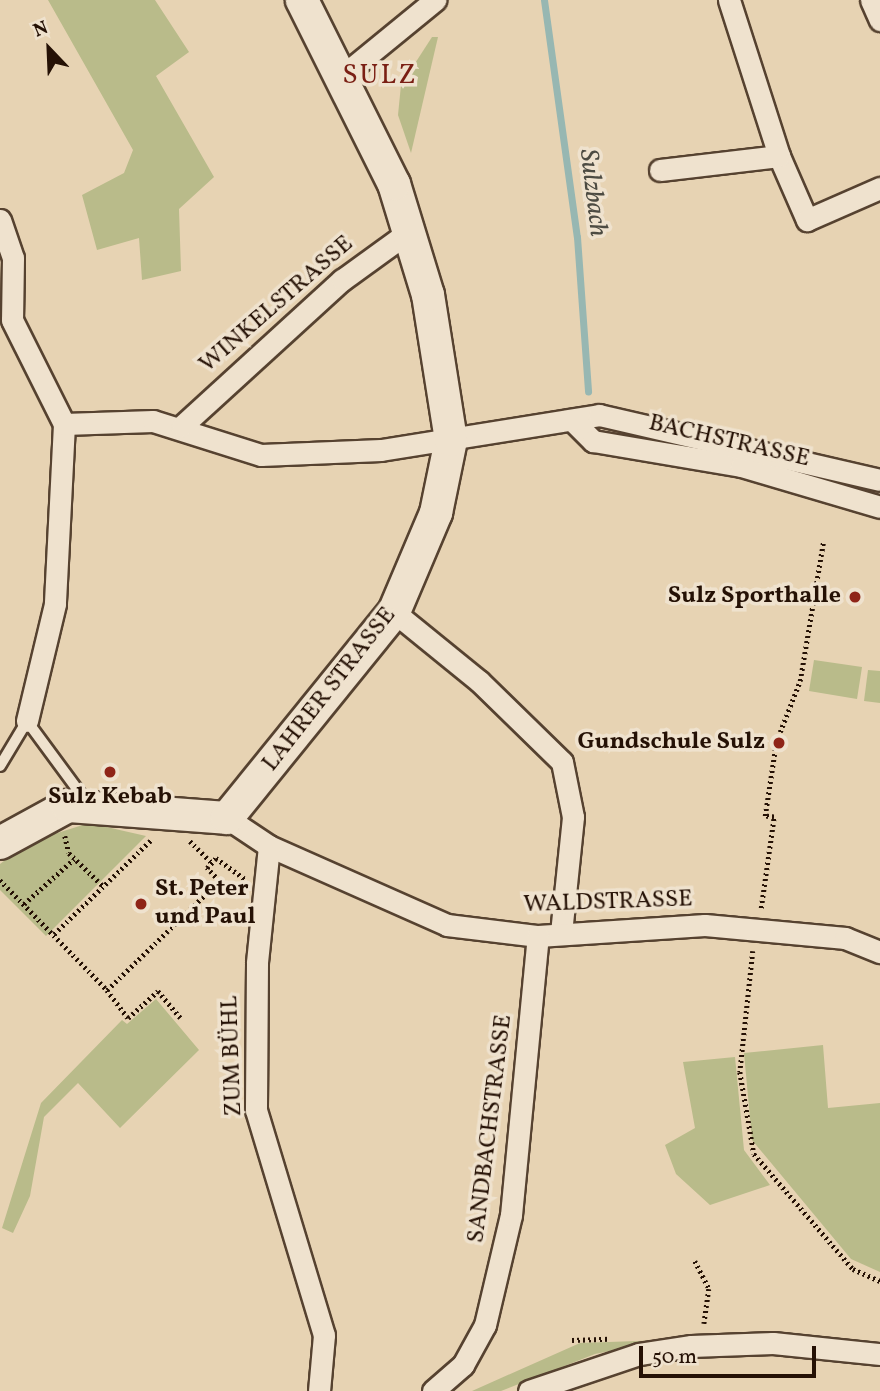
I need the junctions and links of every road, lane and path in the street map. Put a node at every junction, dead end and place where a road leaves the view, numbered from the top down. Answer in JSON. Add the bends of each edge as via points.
{"nodes":[{"id":1,"x":302,"y":0,"type":"edge"},
{"id":2,"x":435,"y":0,"type":"edge"},
{"id":3,"x":729,"y":0,"type":"edge"},
{"id":4,"x":871,"y":0,"type":"edge"},
{"id":5,"x":880,"y":20,"type":"edge"},
{"id":6,"x":341,"y":77,"type":"junction"},
{"id":7,"x":779,"y":156,"type":"junction"},
{"id":8,"x":660,"y":170,"type":"dead end"},
{"id":9,"x":880,"y":188,"type":"edge"},
{"id":10,"x":0,"y":220,"type":"edge"},
{"id":11,"x":411,"y":230,"type":"junction"},
{"id":12,"x":6,"y":322,"type":"edge"},
{"id":13,"x":572,"y":421,"type":"junction"},
{"id":14,"x":64,"y":424,"type":"junction"},
{"id":15,"x":182,"y":426,"type":"junction"},
{"id":16,"x":451,"y":440,"type":"junction"},
{"id":17,"x":880,"y":480,"type":"edge"},
{"id":18,"x":880,"y":507,"type":"edge"},
{"id":19,"x":823,"y":543,"type":"dead end"},
{"id":20,"x":394,"y":612,"type":"junction"},
{"id":21,"x":27,"y":722,"type":"junction"},
{"id":22,"x":780,"y":732,"type":"dead end"},
{"id":23,"x":776,"y":743,"type":"dead end"},
{"id":24,"x":0,"y":766,"type":"edge"},
{"id":25,"x":74,"y":806,"type":"junction"},
{"id":26,"x":227,"y":818,"type":"junction"},
{"id":27,"x":177,"y":827,"type":"junction"},
{"id":28,"x":0,"y":843,"type":"edge"},
{"id":29,"x":269,"y":846,"type":"junction"},
{"id":30,"x":74,"y":859,"type":"junction"},
{"id":31,"x":212,"y":863,"type":"junction"},
{"id":32,"x":228,"y":870,"type":"dead end"},
{"id":33,"x":0,"y":880,"type":"edge"},
{"id":34,"x":103,"y":886,"type":"junction"},
{"id":35,"x":23,"y":904,"type":"junction"},
{"id":36,"x":757,"y":930,"type":"junction"},
{"id":37,"x":561,"y":933,"type":"junction"},
{"id":38,"x":54,"y":934,"type":"junction"},
{"id":39,"x":538,"y":936,"type":"junction"},
{"id":40,"x":880,"y":952,"type":"edge"},
{"id":41,"x":107,"y":990,"type":"junction"},
{"id":42,"x":181,"y":1018,"type":"dead end"},
{"id":43,"x":695,"y":1261,"type":"dead end"},
{"id":44,"x":880,"y":1281,"type":"edge"},
{"id":45,"x":701,"y":1346,"type":"junction"},
{"id":46,"x":880,"y":1354,"type":"edge"},
{"id":47,"x":319,"y":1391,"type":"edge"},
{"id":48,"x":433,"y":1391,"type":"edge"},
{"id":49,"x":529,"y":1391,"type":"edge"}],
"edges":[{"from":1,"to":6,"type":"street","name":"LAHRER STRASSE"},
{"from":2,"to":6,"type":"street"},
{"from":3,"to":7,"type":"street"},
{"from":4,"to":5,"type":"street"},
{"from":6,"to":11,"type":"street","name":"LAHRER STRASSE"},
{"from":7,"to":8,"type":"street"},
{"from":7,"to":9,"type":"street","via":[[807,220]]},
{"from":10,"to":12,"type":"street","via":[[13,258]]},
{"from":11,"to":15,"type":"street","name":"WINKELSTRASSE","via":[[342,280]]},
{"from":11,"to":16,"type":"street","name":"LAHRER STRASSE","via":[[428,295]]},
{"from":12,"to":14,"type":"street"},
{"from":13,"to":16,"type":"street","name":"BACHSTRASSE"},
{"from":13,"to":17,"type":"street","name":"BACHSTRASSE","via":[[598,415]]},
{"from":13,"to":18,"type":"street","name":"BACHSTRASSE","via":[[593,441],[741,467]]},
{"from":14,"to":15,"type":"street"},
{"from":14,"to":21,"type":"street","via":[[55,604]]},
{"from":15,"to":16,"type":"street","via":[[261,454]]},
{"from":16,"to":20,"type":"street","name":"LAHRER STRASSE","via":[[436,513]]},
{"from":19,"to":22,"type":"path","via":[[800,681]]},
{"from":20,"to":26,"type":"street","name":"LAHRER STRASSE"},
{"from":20,"to":37,"type":"street","via":[[480,681],[562,762],[573,817]]},
{"from":21,"to":24,"type":"lane"},
{"from":21,"to":25,"type":"lane"},
{"from":23,"to":36,"type":"path","via":[[765,816],[774,817],[773,833]]},
{"from":25,"to":27,"type":"street"},
{"from":25,"to":28,"type":"street"},
{"from":25,"to":30,"type":"path"},
{"from":26,"to":27,"type":"street"},
{"from":26,"to":29,"type":"street"},
{"from":27,"to":31,"type":"path"},
{"from":27,"to":34,"type":"path"},
{"from":29,"to":39,"type":"street","name":"WALDSTRASSE","via":[[447,925]]},
{"from":29,"to":47,"type":"street","name":"ZUM BÜHL","via":[[257,963],[256,1110],[324,1335]]},
{"from":30,"to":34,"type":"path"},
{"from":30,"to":35,"type":"path"},
{"from":31,"to":32,"type":"path","via":[[216,859]]},
{"from":31,"to":41,"type":"path","via":[[207,867],[219,881]]},
{"from":33,"to":35,"type":"path"},
{"from":34,"to":38,"type":"path"},
{"from":35,"to":38,"type":"path"},
{"from":36,"to":37,"type":"street","name":"WALDSTRASSE","via":[[705,925]]},
{"from":36,"to":40,"type":"street","name":"WALDSTRASSE","via":[[845,938]]},
{"from":36,"to":44,"type":"path","via":[[740,1072],[751,1147],[822,1238],[853,1269]]},
{"from":37,"to":39,"type":"street","name":"WALDSTRASSE"},
{"from":38,"to":41,"type":"path"},
{"from":39,"to":48,"type":"street","name":"SANDBACHSTRASSE","via":[[511,1215],[485,1325],[463,1365]]},
{"from":41,"to":42,"type":"path","via":[[128,1018],[158,991]]},
{"from":43,"to":45,"type":"path","via":[[709,1289]]},
{"from":45,"to":46,"type":"street","via":[[773,1343]]},
{"from":45,"to":49,"type":"street","via":[[639,1354]]}]}
